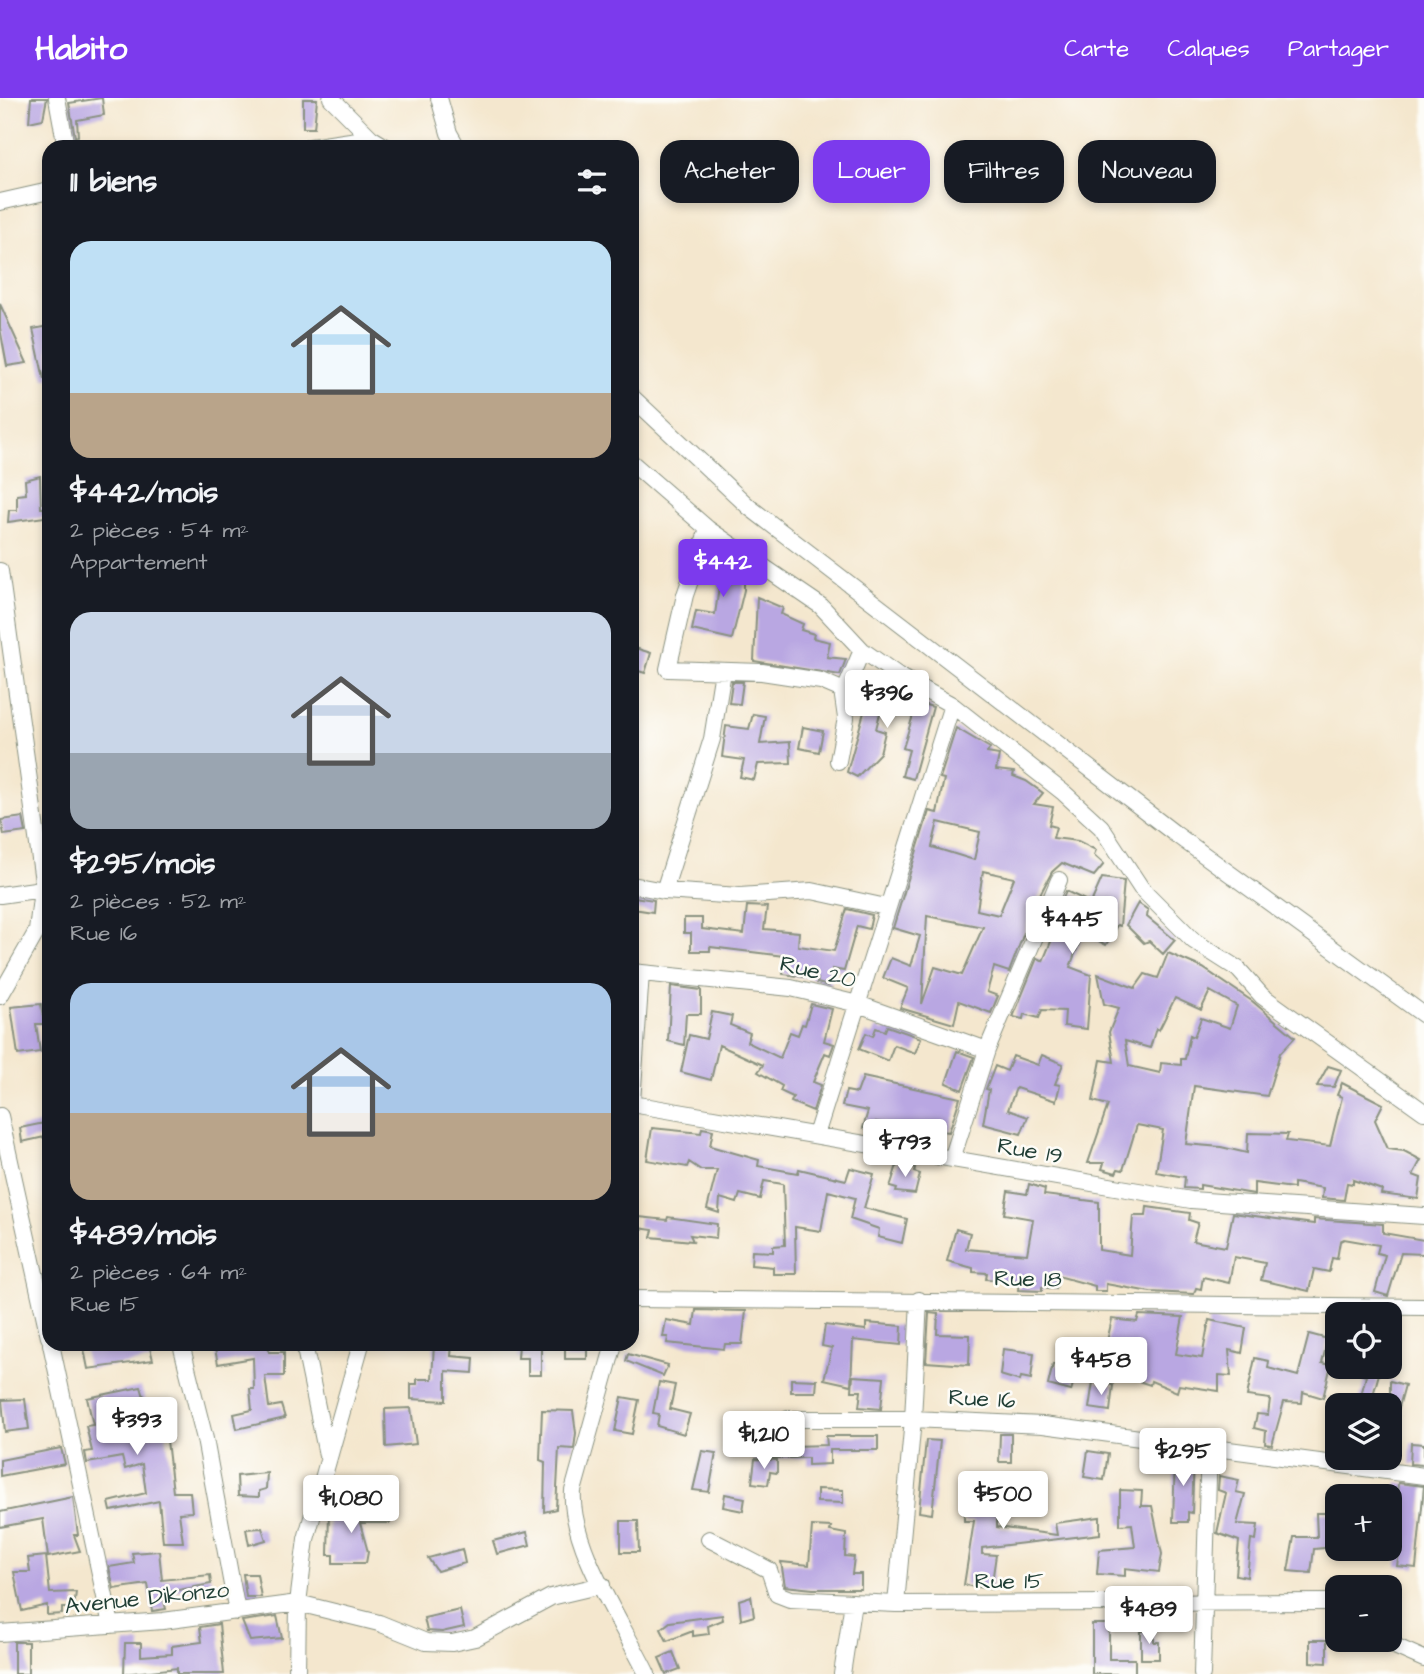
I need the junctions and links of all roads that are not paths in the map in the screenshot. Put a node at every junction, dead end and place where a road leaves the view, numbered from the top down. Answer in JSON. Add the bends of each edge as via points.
{"nodes":[{"id":1,"x":57,"y":98,"type":"edge"},
{"id":2,"x":331,"y":98,"type":"edge"},
{"id":3,"x":439,"y":98,"type":"edge"},
{"id":4,"x":371,"y":138,"type":"junction"},
{"id":5,"x":64,"y":140,"type":"edge"},
{"id":6,"x":357,"y":140,"type":"edge"},
{"id":7,"x":374,"y":140,"type":"edge"},
{"id":8,"x":453,"y":140,"type":"edge"},
{"id":9,"x":42,"y":193,"type":"edge"},
{"id":10,"x":0,"y":202,"type":"edge"},
{"id":11,"x":639,"y":404,"type":"edge"},
{"id":12,"x":639,"y":469,"type":"edge"},
{"id":13,"x":708,"y":529,"type":"junction"},
{"id":14,"x":0,"y":571,"type":"edge"},
{"id":15,"x":862,"y":650,"type":"junction"},
{"id":16,"x":723,"y":671,"type":"junction"},
{"id":17,"x":842,"y":690,"type":"junction"},
{"id":18,"x":952,"y":705,"type":"junction"},
{"id":19,"x":838,"y":761,"type":"dead end"},
{"id":20,"x":1059,"y":880,"type":"dead end"},
{"id":21,"x":639,"y":886,"type":"edge"},
{"id":22,"x":42,"y":889,"type":"joint"},
{"id":23,"x":664,"y":891,"type":"junction"},
{"id":24,"x":0,"y":895,"type":"edge"},
{"id":25,"x":886,"y":907,"type":"junction"},
{"id":26,"x":42,"y":923,"type":"edge"},
{"id":27,"x":639,"y":972,"type":"edge"},
{"id":28,"x":0,"y":996,"type":"edge"},
{"id":29,"x":858,"y":1004,"type":"junction"},
{"id":30,"x":1424,"y":1015,"type":"edge"},
{"id":31,"x":987,"y":1050,"type":"junction"},
{"id":32,"x":639,"y":1104,"type":"edge"},
{"id":33,"x":1424,"y":1112,"type":"edge"},
{"id":34,"x":0,"y":1116,"type":"edge"},
{"id":35,"x":816,"y":1135,"type":"junction"},
{"id":36,"x":952,"y":1159,"type":"junction"},
{"id":37,"x":1424,"y":1216,"type":"edge"},
{"id":38,"x":639,"y":1298,"type":"edge"},
{"id":39,"x":919,"y":1300,"type":"junction"},
{"id":40,"x":42,"y":1305,"type":"edge"},
{"id":41,"x":1424,"y":1307,"type":"edge"},
{"id":42,"x":52,"y":1351,"type":"edge"},
{"id":43,"x":183,"y":1351,"type":"edge"},
{"id":44,"x":305,"y":1351,"type":"edge"},
{"id":45,"x":359,"y":1351,"type":"edge"},
{"id":46,"x":612,"y":1351,"type":"edge"},
{"id":47,"x":788,"y":1419,"type":"dead end"},
{"id":48,"x":913,"y":1419,"type":"junction"},
{"id":49,"x":1209,"y":1445,"type":"junction"},
{"id":50,"x":328,"y":1459,"type":"junction"},
{"id":51,"x":1424,"y":1476,"type":"edge"},
{"id":52,"x":709,"y":1539,"type":"dead end"},
{"id":53,"x":602,"y":1585,"type":"junction"},
{"id":54,"x":1203,"y":1601,"type":"junction"},
{"id":55,"x":853,"y":1602,"type":"junction"},
{"id":56,"x":1325,"y":1602,"type":"edge"},
{"id":57,"x":298,"y":1603,"type":"junction"},
{"id":58,"x":896,"y":1604,"type":"junction"},
{"id":59,"x":237,"y":1612,"type":"junction"},
{"id":60,"x":111,"y":1625,"type":"junction"},
{"id":61,"x":0,"y":1633,"type":"edge"},
{"id":62,"x":1402,"y":1649,"type":"edge"},
{"id":63,"x":1424,"y":1659,"type":"edge"},
{"id":64,"x":297,"y":1674,"type":"edge"},
{"id":65,"x":647,"y":1674,"type":"edge"},
{"id":66,"x":842,"y":1674,"type":"edge"},
{"id":67,"x":1202,"y":1674,"type":"edge"}],
"edges":[{"from":1,"to":5,"type":"street"},
{"from":2,"to":4,"type":"street"},
{"from":3,"to":8,"type":"street"},
{"from":4,"to":6,"type":"street"},
{"from":4,"to":7,"type":"street"},
{"from":9,"to":10,"type":"street"},
{"from":11,"to":30,"type":"street","via":[[749,507],[1174,833]]},
{"from":12,"to":13,"type":"street"},
{"from":13,"to":15,"type":"street","via":[[802,590]]},
{"from":13,"to":16,"type":"street","via":[[667,666],[677,672]]},
{"from":14,"to":22,"type":"street"},
{"from":15,"to":17,"type":"street"},
{"from":15,"to":18,"type":"street"},
{"from":16,"to":17,"type":"street","via":[[796,676]]},
{"from":16,"to":23,"type":"street","via":[[712,740]]},
{"from":17,"to":19,"type":"street","via":[[846,718]]},
{"from":18,"to":25,"type":"street"},
{"from":18,"to":33,"type":"street","via":[[1090,815],[1141,888],[1194,941],[1238,969],[1262,996]]},
{"from":20,"to":31,"type":"street"},
{"from":21,"to":23,"type":"street"},
{"from":22,"to":24,"type":"street"},
{"from":23,"to":25,"type":"street","via":[[740,896],[812,891]]},
{"from":25,"to":29,"type":"street"},
{"from":26,"to":28,"type":"street"},
{"from":27,"to":29,"type":"street","name":"Rue 20","via":[[760,983]]},
{"from":29,"to":31,"type":"street","name":"Rue 20"},
{"from":29,"to":35,"type":"street"},
{"from":31,"to":36,"type":"street"},
{"from":32,"to":35,"type":"street","name":"Rue 19"},
{"from":34,"to":40,"type":"street"},
{"from":35,"to":36,"type":"street","name":"Rue 19"},
{"from":36,"to":37,"type":"street","name":"Rue 19","via":[[1191,1200]]},
{"from":38,"to":39,"type":"street","name":"Rue 18"},
{"from":39,"to":41,"type":"street","name":"Rue 18"},
{"from":39,"to":48,"type":"street"},
{"from":42,"to":60,"type":"street"},
{"from":43,"to":59,"type":"street","via":[[205,1439]]},
{"from":44,"to":50,"type":"street"},
{"from":45,"to":50,"type":"street"},
{"from":46,"to":53,"type":"street","via":[[572,1503],[576,1530]]},
{"from":47,"to":48,"type":"street","name":"Rue 16"},
{"from":48,"to":49,"type":"street","name":"Rue 16","via":[[1043,1425]]},
{"from":48,"to":58,"type":"street"},
{"from":49,"to":51,"type":"street","name":"Rue 16"},
{"from":49,"to":54,"type":"street"},
{"from":50,"to":57,"type":"street","via":[[310,1517]]},
{"from":52,"to":55,"type":"street","name":"Rue 15","via":[[769,1570],[781,1597]]},
{"from":53,"to":57,"type":"street","via":[[551,1597],[475,1639],[452,1643],[426,1642],[379,1623]]},
{"from":53,"to":65,"type":"street"},
{"from":54,"to":56,"type":"street","name":"Rue 15"},
{"from":54,"to":58,"type":"street","name":"Rue 15"},
{"from":54,"to":67,"type":"street"},
{"from":55,"to":58,"type":"street","name":"Rue 15"},
{"from":55,"to":66,"type":"street"},
{"from":57,"to":59,"type":"street","name":"Avenue Dikonzo"},
{"from":57,"to":64,"type":"street"},
{"from":59,"to":60,"type":"street","name":"Avenue Dikonzo"},
{"from":60,"to":61,"type":"street","name":"Avenue Dikonzo"},
{"from":62,"to":63,"type":"street"}]}
